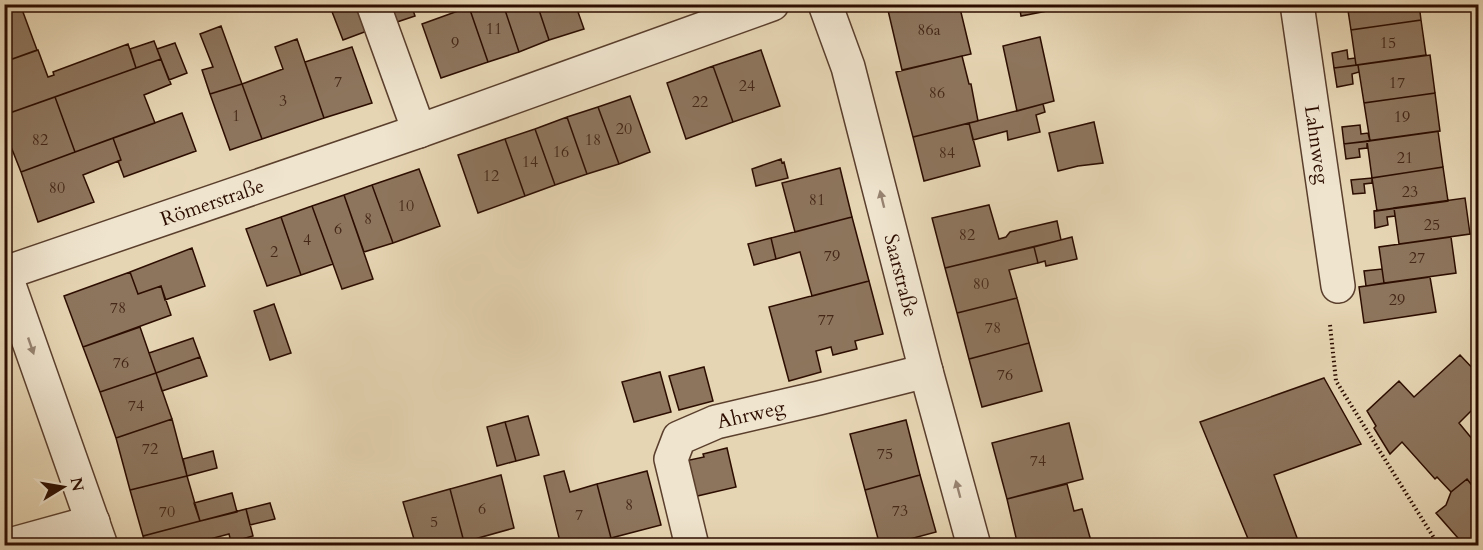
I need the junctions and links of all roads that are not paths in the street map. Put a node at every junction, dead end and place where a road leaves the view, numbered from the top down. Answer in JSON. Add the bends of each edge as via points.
{"nodes":[{"id":1,"x":373,"y":4,"type":"edge"},
{"id":2,"x":772,"y":4,"type":"edge"},
{"id":3,"x":825,"y":4,"type":"edge"},
{"id":4,"x":1297,"y":4,"type":"edge"},
{"id":5,"x":419,"y":131,"type":"junction"},
{"id":6,"x":5,"y":272,"type":"edge"},
{"id":7,"x":1338,"y":286,"type":"road end"},
{"id":8,"x":926,"y":371,"type":"junction"},
{"id":9,"x":97,"y":534,"type":"edge"},
{"id":10,"x":685,"y":544,"type":"edge"},
{"id":11,"x":6,"y":546,"type":"edge"},
{"id":12,"x":974,"y":546,"type":"edge"}],
"edges":[{"from":1,"to":5,"type":"street"},
{"from":2,"to":5,"type":"street","name":"Römerstraße"},
{"from":8,"to":3,"type":"street","name":"Saarstraße","one_way":true,"via":[[848,67]]},
{"from":4,"to":7,"type":"street","name":"Lahnweg"},
{"from":5,"to":6,"type":"street","name":"Römerstraße"},
{"from":6,"to":9,"type":"street","one_way":true},
{"from":8,"to":10,"type":"street","name":"Ahrweg","via":[[716,422],[679,438],[671,459]]},
{"from":12,"to":8,"type":"street","name":"Saarstraße","one_way":true},
{"from":9,"to":11,"type":"street"}]}
